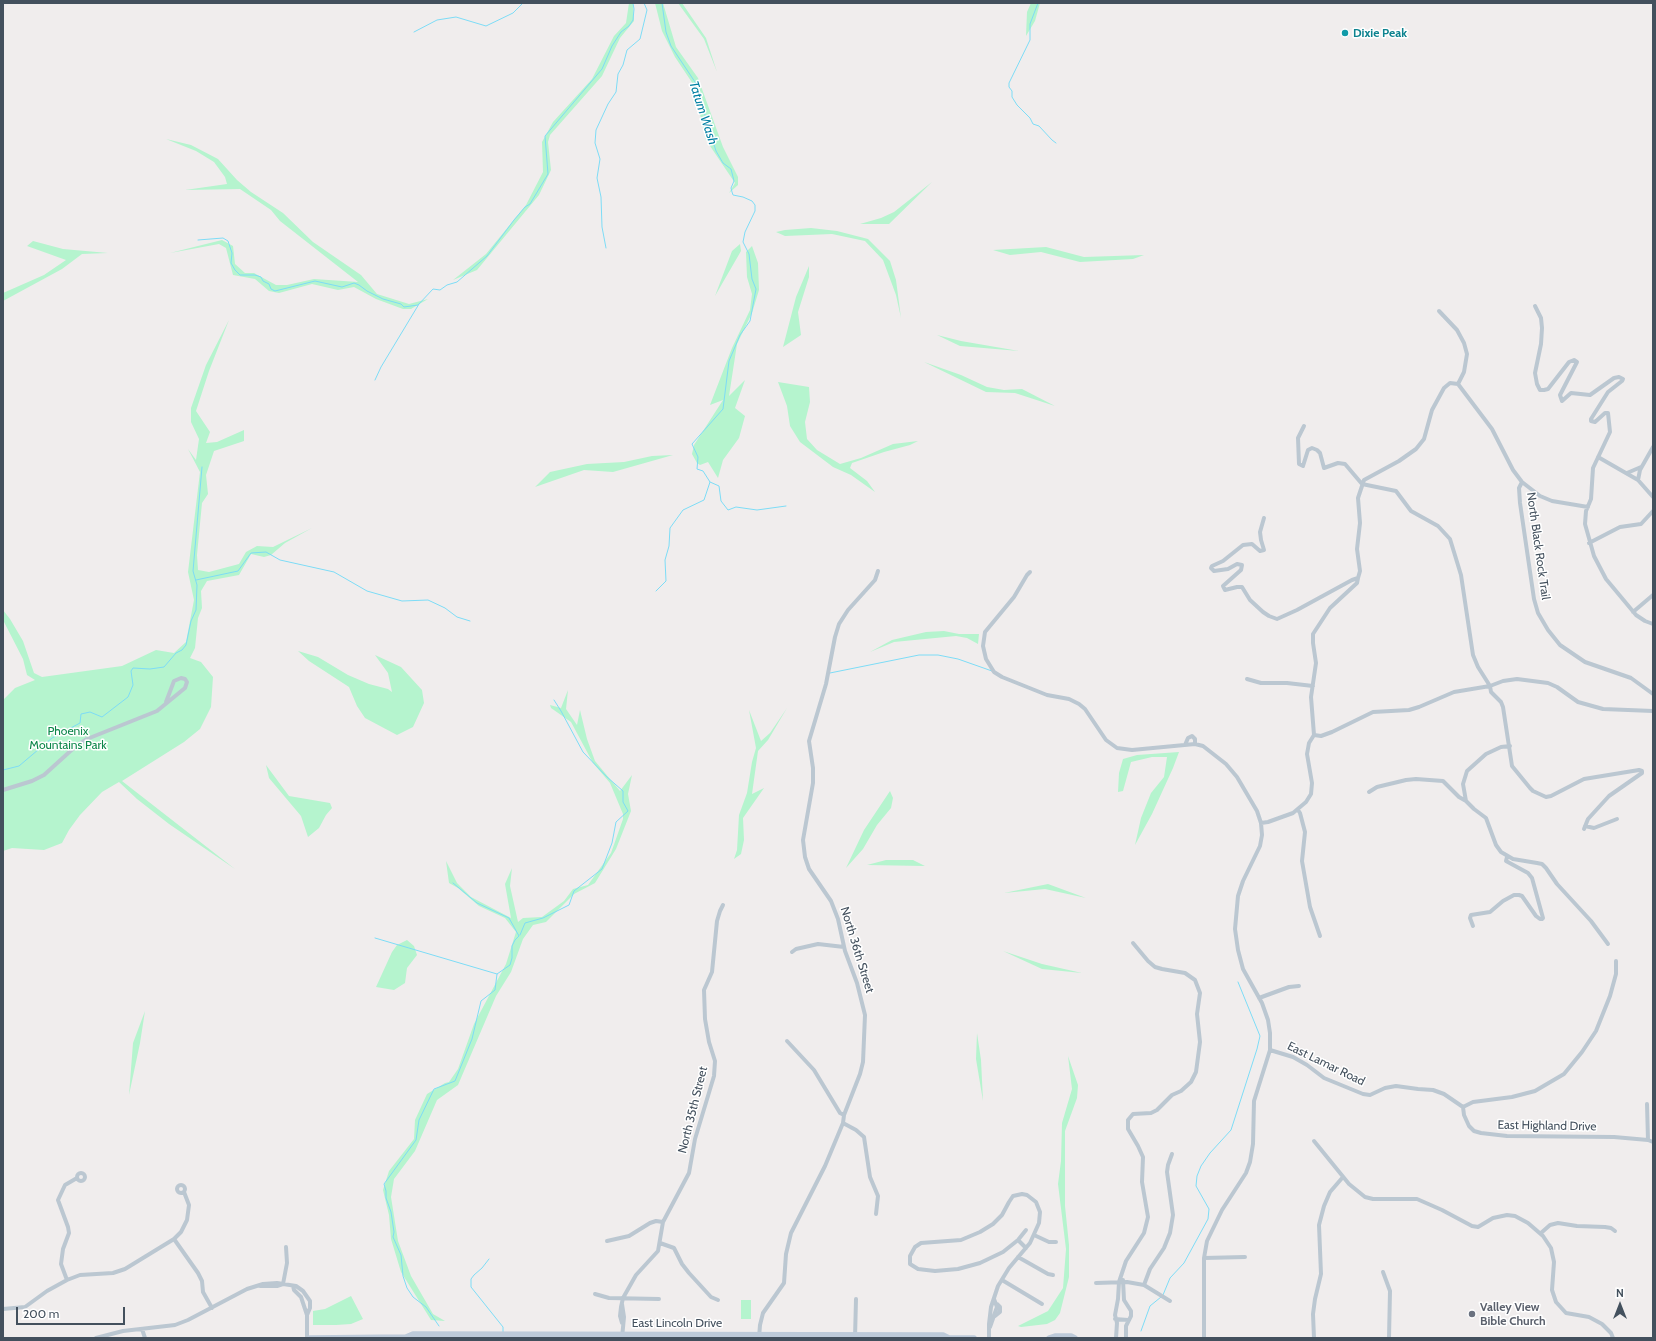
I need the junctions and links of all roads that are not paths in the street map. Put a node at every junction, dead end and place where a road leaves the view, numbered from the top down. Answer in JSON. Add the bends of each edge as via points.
{"nodes":[{"id":1,"x":1535,"y":306,"type":"dead end"},
{"id":2,"x":1439,"y":311,"type":"dead end"},
{"id":3,"x":1458,"y":384,"type":"junction"},
{"id":4,"x":1304,"y":426,"type":"dead end"},
{"id":5,"x":1653,"y":447,"type":"edge"},
{"id":6,"x":1598,"y":457,"type":"junction"},
{"id":7,"x":1641,"y":467,"type":"junction"},
{"id":8,"x":1627,"y":473,"type":"junction"},
{"id":9,"x":1638,"y":480,"type":"junction"},
{"id":10,"x":1522,"y":482,"type":"junction"},
{"id":11,"x":1362,"y":484,"type":"junction"},
{"id":12,"x":1653,"y":497,"type":"edge"},
{"id":13,"x":1588,"y":507,"type":"junction"},
{"id":14,"x":1653,"y":511,"type":"edge"},
{"id":15,"x":1264,"y":518,"type":"dead end"},
{"id":16,"x":1589,"y":543,"type":"junction"},
{"id":17,"x":878,"y":571,"type":"dead end"},
{"id":18,"x":1030,"y":572,"type":"dead end"},
{"id":19,"x":1358,"y":578,"type":"junction"},
{"id":20,"x":1653,"y":594,"type":"edge"},
{"id":21,"x":1633,"y":612,"type":"junction"},
{"id":22,"x":1653,"y":624,"type":"edge"},
{"id":23,"x":1247,"y":679,"type":"dead end"},
{"id":24,"x":1313,"y":686,"type":"junction"},
{"id":25,"x":1490,"y":686,"type":"junction"},
{"id":26,"x":1653,"y":694,"type":"edge"},
{"id":27,"x":166,"y":702,"type":"junction"},
{"id":28,"x":1653,"y":711,"type":"edge"},
{"id":29,"x":1314,"y":735,"type":"junction"},
{"id":30,"x":1195,"y":744,"type":"junction"},
{"id":31,"x":1185,"y":745,"type":"junction"},
{"id":32,"x":1510,"y":746,"type":"junction"},
{"id":33,"x":3,"y":790,"type":"edge"},
{"id":34,"x":1369,"y":792,"type":"dead end"},
{"id":35,"x":1466,"y":800,"type":"junction"},
{"id":36,"x":1298,"y":810,"type":"junction"},
{"id":37,"x":1617,"y":819,"type":"dead end"},
{"id":38,"x":1262,"y":823,"type":"junction"},
{"id":39,"x":1507,"y":857,"type":"junction"},
{"id":40,"x":723,"y":905,"type":"dead end"},
{"id":41,"x":1473,"y":926,"type":"dead end"},
{"id":42,"x":1320,"y":936,"type":"dead end"},
{"id":43,"x":1133,"y":943,"type":"dead end"},
{"id":44,"x":1608,"y":944,"type":"dead end"},
{"id":45,"x":844,"y":947,"type":"junction"},
{"id":46,"x":792,"y":952,"type":"dead end"},
{"id":47,"x":1616,"y":961,"type":"dead end"},
{"id":48,"x":1299,"y":986,"type":"dead end"},
{"id":49,"x":1260,"y":998,"type":"junction"},
{"id":50,"x":787,"y":1041,"type":"dead end"},
{"id":51,"x":1270,"y":1050,"type":"junction"},
{"id":52,"x":1646,"y":1104,"type":"dead end"},
{"id":53,"x":1463,"y":1107,"type":"junction"},
{"id":54,"x":844,"y":1115,"type":"junction"},
{"id":55,"x":843,"y":1123,"type":"junction"},
{"id":56,"x":1648,"y":1140,"type":"junction"},
{"id":57,"x":1314,"y":1141,"type":"dead end"},
{"id":58,"x":1653,"y":1142,"type":"edge"},
{"id":59,"x":1172,"y":1154,"type":"dead end"},
{"id":60,"x":1343,"y":1177,"type":"junction"},
{"id":61,"x":77,"y":1178,"type":"dead end"},
{"id":62,"x":184,"y":1192,"type":"dead end"},
{"id":63,"x":876,"y":1214,"type":"dead end"},
{"id":64,"x":663,"y":1222,"type":"junction"},
{"id":65,"x":1026,"y":1230,"type":"dead end"},
{"id":66,"x":1615,"y":1231,"type":"dead end"},
{"id":67,"x":1541,"y":1233,"type":"junction"},
{"id":68,"x":1034,"y":1234,"type":"junction"},
{"id":69,"x":174,"y":1240,"type":"junction"},
{"id":70,"x":1018,"y":1240,"type":"junction"},
{"id":71,"x":606,"y":1241,"type":"dead end"},
{"id":72,"x":1056,"y":1242,"type":"dead end"},
{"id":73,"x":660,"y":1243,"type":"junction"},
{"id":74,"x":286,"y":1247,"type":"dead end"},
{"id":75,"x":1026,"y":1248,"type":"junction"},
{"id":76,"x":1018,"y":1257,"type":"junction"},
{"id":77,"x":1246,"y":1257,"type":"dead end"},
{"id":78,"x":1204,"y":1258,"type":"junction"},
{"id":79,"x":1383,"y":1272,"type":"dead end"},
{"id":80,"x":1053,"y":1275,"type":"dead end"},
{"id":81,"x":67,"y":1280,"type":"junction"},
{"id":82,"x":1002,"y":1280,"type":"junction"},
{"id":83,"x":1121,"y":1282,"type":"junction"},
{"id":84,"x":1096,"y":1283,"type":"dead end"},
{"id":85,"x":283,"y":1284,"type":"junction"},
{"id":86,"x":1144,"y":1285,"type":"junction"},
{"id":87,"x":595,"y":1294,"type":"dead end"},
{"id":88,"x":623,"y":1298,"type":"junction"},
{"id":89,"x":659,"y":1299,"type":"dead end"},
{"id":90,"x":856,"y":1299,"type":"dead end"},
{"id":91,"x":994,"y":1299,"type":"junction"},
{"id":92,"x":718,"y":1300,"type":"dead end"},
{"id":93,"x":1168,"y":1300,"type":"dead end"},
{"id":94,"x":1042,"y":1304,"type":"dead end"},
{"id":95,"x":212,"y":1308,"type":"junction"},
{"id":96,"x":3,"y":1309,"type":"edge"},
{"id":97,"x":1115,"y":1319,"type":"junction"},
{"id":98,"x":1128,"y":1320,"type":"junction"},
{"id":99,"x":142,"y":1329,"type":"junction"},
{"id":100,"x":990,"y":1329,"type":"junction"},
{"id":101,"x":495,"y":1336,"type":"edge"},
{"id":102,"x":622,"y":1336,"type":"edge"},
{"id":103,"x":759,"y":1336,"type":"edge"},
{"id":104,"x":855,"y":1336,"type":"edge"},
{"id":105,"x":407,"y":1337,"type":"edge"},
{"id":106,"x":96,"y":1338,"type":"edge"},
{"id":107,"x":145,"y":1338,"type":"edge"},
{"id":108,"x":308,"y":1338,"type":"edge"},
{"id":109,"x":948,"y":1338,"type":"edge"},
{"id":110,"x":974,"y":1338,"type":"edge"},
{"id":111,"x":989,"y":1338,"type":"edge"},
{"id":112,"x":1049,"y":1338,"type":"edge"},
{"id":113,"x":1074,"y":1338,"type":"edge"},
{"id":114,"x":1116,"y":1338,"type":"edge"},
{"id":115,"x":1126,"y":1338,"type":"edge"},
{"id":116,"x":1204,"y":1338,"type":"edge"},
{"id":117,"x":1314,"y":1338,"type":"edge"},
{"id":118,"x":1389,"y":1338,"type":"edge"},
{"id":119,"x":1613,"y":1338,"type":"edge"}],
"edges":[{"from":1,"to":6,"type":"street","via":[[1541,318],[1542,328],[1542,344],[1535,373],[1540,390],[1548,389],[1569,362],[1574,360],[1577,362],[1560,395],[1562,401],[1571,393],[1590,395],[1614,378],[1623,379],[1608,392],[1592,417],[1593,422],[1605,413],[1609,416],[1610,435]]},
{"from":2,"to":3,"type":"street","via":[[1456,330],[1467,354],[1464,372]]},
{"from":3,"to":10,"type":"street","via":[[1495,433],[1513,470]]},
{"from":3,"to":11,"type":"street","via":[[1448,384],[1442,391],[1432,410],[1421,444],[1411,454],[1367,478]]},
{"from":4,"to":11,"type":"street","via":[[1298,438],[1300,464],[1303,466],[1308,450],[1312,448],[1320,453],[1324,468],[1338,463],[1345,464]]},
{"from":5,"to":7,"type":"street"},
{"from":6,"to":8,"type":"street"},
{"from":6,"to":13,"type":"street","via":[[1593,468],[1592,492]]},
{"from":7,"to":8,"type":"street"},
{"from":7,"to":9,"type":"street"},
{"from":8,"to":9,"type":"street"},
{"from":9,"to":12,"type":"street"},
{"from":10,"to":13,"type":"street","via":[[1540,496],[1552,501]]},
{"from":10,"to":26,"type":"street","name":"North Black Rock Trail","via":[[1519,488],[1520,503],[1534,599],[1545,625],[1560,644],[1577,658],[1631,678]]},
{"from":11,"to":19,"type":"street","via":[[1358,498]]},
{"from":11,"to":25,"type":"street","via":[[1396,491],[1411,511],[1438,526],[1450,539],[1460,569],[1473,655]]},
{"from":13,"to":16,"type":"street","via":[[1585,524]]},
{"from":14,"to":16,"type":"street","via":[[1641,524],[1620,527]]},
{"from":15,"to":19,"type":"street","via":[[1260,532],[1264,550],[1260,551],[1252,544],[1243,545],[1223,561],[1212,566],[1214,571],[1228,569],[1237,564],[1242,566],[1241,570],[1223,586],[1225,590],[1237,586],[1242,588],[1263,612],[1277,619]]},
{"from":16,"to":21,"type":"street","via":[[1601,572]]},
{"from":17,"to":45,"type":"street","name":"North 36th Street","via":[[875,580],[855,600],[839,624],[831,650],[826,684],[809,741],[813,779],[803,832],[804,850],[809,869],[835,910]]},
{"from":18,"to":31,"type":"street","via":[[986,632],[983,646],[986,659],[994,672],[1002,678],[1079,704],[1106,740],[1117,748],[1132,750]]},
{"from":19,"to":24,"type":"street","via":[[1357,583],[1330,608],[1314,631],[1312,640],[1316,663]]},
{"from":20,"to":21,"type":"street"},
{"from":21,"to":22,"type":"street"},
{"from":23,"to":24,"type":"street","via":[[1260,683]]},
{"from":24,"to":29,"type":"street","via":[[1311,701]]},
{"from":25,"to":28,"type":"street","via":[[1503,681],[1529,679],[1548,683],[1571,698],[1603,710]]},
{"from":25,"to":29,"type":"street","via":[[1454,692],[1409,710],[1373,712],[1332,732],[1321,736]]},
{"from":25,"to":32,"type":"street","via":[[1491,692],[1503,707]]},
{"from":27,"to":27,"type":"street","via":[[185,688],[185,679],[174,681]]},
{"from":27,"to":33,"type":"street","via":[[151,715],[83,741],[41,777]]},
{"from":29,"to":36,"type":"street","via":[[1308,751],[1311,794]]},
{"from":30,"to":31,"type":"street"},
{"from":30,"to":31,"type":"street","via":[[1192,736]]},
{"from":30,"to":38,"type":"street","via":[[1207,749],[1233,771]]},
{"from":32,"to":35,"type":"street","via":[[1486,754],[1467,771],[1463,784]]},
{"from":32,"to":37,"type":"street","via":[[1510,759],[1516,772],[1533,791],[1546,797],[1584,779],[1642,771],[1609,796],[1588,819],[1584,828],[1594,828]]},
{"from":34,"to":35,"type":"street","via":[[1377,787],[1406,780],[1439,780]]},
{"from":35,"to":39,"type":"street","via":[[1486,818],[1496,845]]},
{"from":36,"to":38,"type":"street"},
{"from":36,"to":42,"type":"street","via":[[1305,832],[1302,861],[1310,908]]},
{"from":38,"to":49,"type":"street","via":[[1261,841],[1236,905],[1235,924],[1241,963]]},
{"from":39,"to":41,"type":"street","via":[[1506,861],[1532,878],[1543,918],[1542,920],[1536,916],[1522,896],[1514,895],[1490,912],[1471,915]]},
{"from":39,"to":44,"type":"street","via":[[1542,864]]},
{"from":40,"to":64,"type":"street","name":"North 35th Street","via":[[717,921],[712,972],[704,990],[705,1019],[715,1061],[714,1076],[694,1145],[689,1173]]},
{"from":43,"to":83,"type":"street","via":[[1155,967],[1184,973],[1195,980],[1200,993],[1197,1014],[1200,1042],[1196,1072],[1188,1086],[1172,1095],[1154,1111],[1133,1114],[1128,1120],[1128,1129],[1143,1158],[1142,1182],[1148,1217],[1144,1233],[1126,1261]]},
{"from":45,"to":46,"type":"street","via":[[818,944]]},
{"from":45,"to":54,"type":"street","name":"North 36th Street","via":[[864,1009],[865,1025],[863,1062]]},
{"from":47,"to":53,"type":"street","via":[[1616,974],[1610,996],[1596,1031],[1564,1074],[1535,1091],[1473,1102]]},
{"from":48,"to":49,"type":"street"},
{"from":49,"to":51,"type":"street","via":[[1268,1020]]},
{"from":50,"to":54,"type":"street","via":[[814,1070]]},
{"from":51,"to":53,"type":"street","name":"East Lamar Road","via":[[1293,1057],[1328,1080],[1364,1094],[1396,1086],[1434,1090]]},
{"from":51,"to":78,"type":"street","via":[[1254,1101],[1250,1162],[1211,1231]]},
{"from":52,"to":56,"type":"street"},
{"from":53,"to":56,"type":"street","name":"East Highland Drive","via":[[1469,1126],[1481,1134]]},
{"from":54,"to":55,"type":"street","name":"North 36th Street"},
{"from":55,"to":63,"type":"street","via":[[864,1137],[870,1177],[878,1196]]},
{"from":55,"to":103,"type":"street","name":"North 36th Street","via":[[825,1166],[791,1233],[786,1254],[784,1283],[763,1313]]},
{"from":56,"to":58,"type":"street","name":"East Highland Drive"},
{"from":57,"to":60,"type":"street"},
{"from":59,"to":86,"type":"street","via":[[1167,1172],[1173,1215],[1170,1233]]},
{"from":60,"to":67,"type":"street","via":[[1358,1192],[1369,1198],[1417,1199],[1478,1227],[1499,1216],[1515,1216]]},
{"from":60,"to":117,"type":"street","via":[[1330,1192],[1319,1225],[1321,1274],[1314,1308]]},
{"from":61,"to":81,"type":"street","via":[[65,1185],[58,1200],[68,1227],[61,1264]]},
{"from":62,"to":69,"type":"street","via":[[189,1205],[187,1220]]},
{"from":64,"to":71,"type":"street","via":[[656,1221],[629,1236]]},
{"from":64,"to":73,"type":"street","name":"North 35th Street"},
{"from":65,"to":70,"type":"street"},
{"from":66,"to":67,"type":"street","via":[[1606,1227],[1558,1223],[1550,1225]]},
{"from":67,"to":119,"type":"street","via":[[1554,1256],[1552,1290],[1556,1302],[1566,1312],[1589,1317],[1602,1324]]},
{"from":68,"to":70,"type":"street","via":[[1040,1218],[1039,1207],[1027,1195],[1018,1195],[1011,1198],[1002,1215],[993,1224],[980,1232],[961,1240],[921,1243],[913,1249],[910,1264],[918,1269],[958,1270],[980,1264],[1003,1252]]},
{"from":68,"to":72,"type":"street","via":[[1049,1242]]},
{"from":68,"to":75,"type":"street"},
{"from":69,"to":81,"type":"street","via":[[125,1269]]},
{"from":69,"to":95,"type":"street","via":[[198,1273],[203,1292]]},
{"from":70,"to":75,"type":"street"},
{"from":73,"to":88,"type":"street","name":"North 35th Street","via":[[656,1254],[636,1275]]},
{"from":73,"to":92,"type":"street","via":[[674,1248],[689,1273],[711,1297]]},
{"from":74,"to":85,"type":"street","via":[[287,1264]]},
{"from":75,"to":76,"type":"street"},
{"from":76,"to":80,"type":"street"},
{"from":76,"to":82,"type":"street"},
{"from":77,"to":78,"type":"street"},
{"from":78,"to":116,"type":"street"},
{"from":79,"to":118,"type":"street","via":[[1390,1291]]},
{"from":81,"to":96,"type":"street","via":[[25,1307]]},
{"from":82,"to":91,"type":"street"},
{"from":82,"to":94,"type":"street"},
{"from":83,"to":84,"type":"street"},
{"from":83,"to":86,"type":"street"},
{"from":83,"to":97,"type":"street"},
{"from":83,"to":98,"type":"street","via":[[1124,1300],[1131,1311]]},
{"from":85,"to":95,"type":"street","via":[[246,1289]]},
{"from":85,"to":108,"type":"street","via":[[293,1286],[294,1290],[301,1293],[307,1315]]},
{"from":86,"to":93,"type":"street"},
{"from":87,"to":88,"type":"street"},
{"from":88,"to":89,"type":"street"},
{"from":88,"to":102,"type":"street","name":"North 35th Street"},
{"from":90,"to":104,"type":"street"},
{"from":91,"to":100,"type":"street"},
{"from":91,"to":100,"type":"street","via":[[1000,1307],[1000,1312],[995,1316]]},
{"from":95,"to":99,"type":"street","via":[[175,1325]]},
{"from":97,"to":98,"type":"street"},
{"from":97,"to":114,"type":"street"},
{"from":98,"to":115,"type":"street"},
{"from":99,"to":106,"type":"street"},
{"from":99,"to":107,"type":"street"},
{"from":100,"to":111,"type":"street"},
{"from":101,"to":102,"type":"main road","name":"East Lincoln Drive"},
{"from":101,"to":105,"type":"main road","name":"East Lincoln Drive","via":[[413,1334]]},
{"from":102,"to":103,"type":"main road","name":"East Lincoln Drive"},
{"from":103,"to":104,"type":"main road","name":"East Lincoln Drive"},
{"from":104,"to":109,"type":"main road","name":"East Lincoln Drive","via":[[944,1335]]},
{"from":105,"to":108,"type":"main road","name":"East Lincoln Drive"},
{"from":109,"to":110,"type":"main road","name":"East Lincoln Drive"},
{"from":112,"to":113,"type":"main road"}]}
